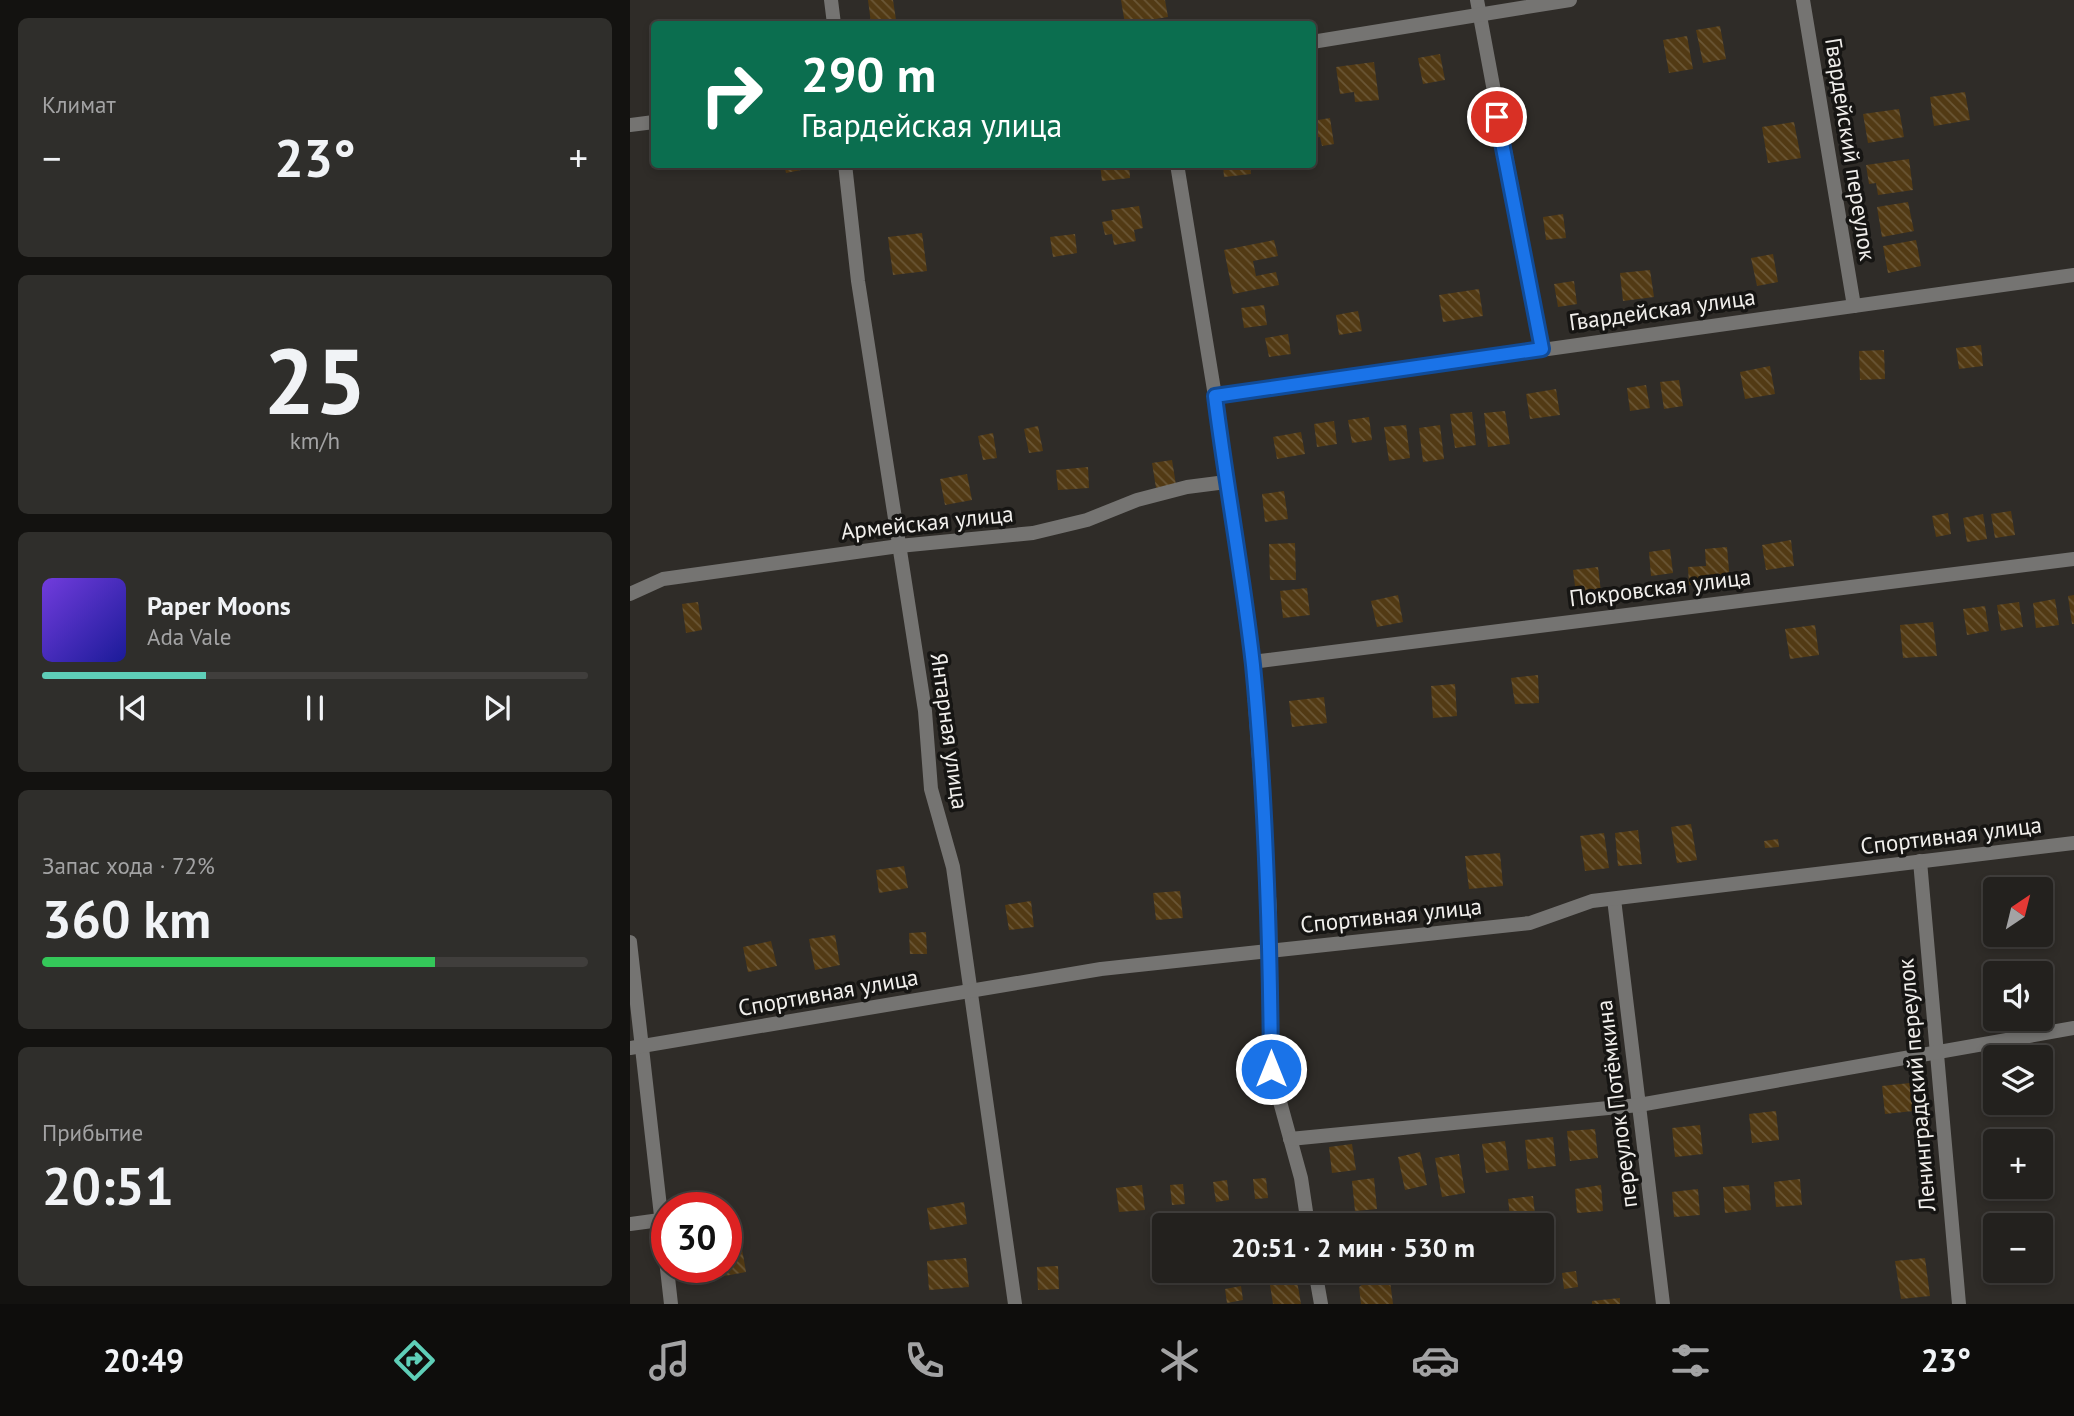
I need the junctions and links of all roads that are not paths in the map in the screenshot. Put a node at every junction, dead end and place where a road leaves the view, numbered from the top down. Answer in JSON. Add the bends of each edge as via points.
{"nodes":[{"id":1,"x":831,"y":0,"type":"edge"},
{"id":2,"x":1570,"y":0,"type":"edge"},
{"id":3,"x":1803,"y":0,"type":"edge"},
{"id":4,"x":1477,"y":7,"type":"edge"},
{"id":5,"x":834,"y":21,"type":"edge"},
{"id":6,"x":1316,"y":41,"type":"edge"},
{"id":7,"x":651,"y":122,"type":"edge"},
{"id":8,"x":630,"y":125,"type":"edge"},
{"id":9,"x":845,"y":168,"type":"edge"},
{"id":10,"x":1178,"y":168,"type":"edge"},
{"id":11,"x":2074,"y":275,"type":"edge"},
{"id":12,"x":1854,"y":306,"type":"junction"},
{"id":13,"x":1542,"y":349,"type":"junction"},
{"id":14,"x":1215,"y":396,"type":"junction"},
{"id":15,"x":1226,"y":482,"type":"junction"},
{"id":16,"x":899,"y":546,"type":"junction"},
{"id":17,"x":2074,"y":558,"type":"edge"},
{"id":18,"x":630,"y":594,"type":"edge"},
{"id":19,"x":1252,"y":662,"type":"junction"},
{"id":20,"x":2074,"y":843,"type":"edge"},
{"id":21,"x":1920,"y":862,"type":"junction"},
{"id":22,"x":1614,"y":898,"type":"junction"},
{"id":23,"x":630,"y":942,"type":"edge"},
{"id":24,"x":1270,"y":951,"type":"junction"},
{"id":25,"x":971,"y":989,"type":"junction"},
{"id":26,"x":2074,"y":1028,"type":"edge"},
{"id":27,"x":636,"y":1047,"type":"edge"},
{"id":28,"x":1935,"y":1052,"type":"junction"},
{"id":29,"x":1639,"y":1105,"type":"junction"},
{"id":30,"x":1290,"y":1139,"type":"junction"},
{"id":31,"x":656,"y":1192,"type":"edge"},
{"id":32,"x":1305,"y":1213,"type":"edge"},
{"id":33,"x":651,"y":1221,"type":"edge"},
{"id":34,"x":630,"y":1224,"type":"edge"},
{"id":35,"x":668,"y":1283,"type":"edge"},
{"id":36,"x":1317,"y":1283,"type":"edge"},
{"id":37,"x":671,"y":1304,"type":"edge"},
{"id":38,"x":1015,"y":1304,"type":"edge"},
{"id":39,"x":1321,"y":1304,"type":"edge"},
{"id":40,"x":1663,"y":1304,"type":"edge"},
{"id":41,"x":1959,"y":1304,"type":"edge"}],
"edges":[{"from":1,"to":5,"type":"street"},
{"from":2,"to":4,"type":"street"},
{"from":3,"to":12,"type":"street","name":"Гвардейский переулок"},
{"from":4,"to":6,"type":"street"},
{"from":4,"to":13,"type":"street"},
{"from":7,"to":8,"type":"street"},
{"from":9,"to":16,"type":"street","name":"Янтарная улица"},
{"from":10,"to":14,"type":"street"},
{"from":11,"to":12,"type":"street","name":"Гвардейская улица"},
{"from":12,"to":13,"type":"street","name":"Гвардейская улица"},
{"from":13,"to":14,"type":"street","name":"Гвардейская улица"},
{"from":14,"to":15,"type":"street"},
{"from":15,"to":16,"type":"street","name":"Армейская улица","via":[[1187,487],[1033,533]]},
{"from":15,"to":19,"type":"street"},
{"from":16,"to":18,"type":"street","name":"Армейская улица","via":[[663,579]]},
{"from":16,"to":25,"type":"street","name":"Янтарная улица","via":[[925,711],[931,789],[953,867]]},
{"from":17,"to":19,"type":"street","name":"Покровская улица"},
{"from":19,"to":24,"type":"street"},
{"from":20,"to":21,"type":"street","name":"Спортивная улица"},
{"from":21,"to":22,"type":"street","name":"Спортивная улица"},
{"from":21,"to":28,"type":"street","name":"Ленинградский переулок"},
{"from":22,"to":24,"type":"street","name":"Спортивная улица","via":[[1530,923]]},
{"from":22,"to":29,"type":"street","name":"переулок Потёмкина"},
{"from":23,"to":27,"type":"street"},
{"from":24,"to":25,"type":"street","name":"Спортивная улица"},
{"from":24,"to":30,"type":"street","via":[[1271,1069]]},
{"from":25,"to":27,"type":"street","name":"Спортивная улица"},
{"from":25,"to":38,"type":"street","name":"Янтарная улица"},
{"from":26,"to":28,"type":"street"},
{"from":27,"to":31,"type":"street"},
{"from":28,"to":29,"type":"street"},
{"from":28,"to":41,"type":"street","name":"Ленинградский переулок"},
{"from":29,"to":30,"type":"street"},
{"from":29,"to":40,"type":"street","name":"переулок Потёмкина"},
{"from":30,"to":32,"type":"street"},
{"from":33,"to":34,"type":"street"},
{"from":35,"to":37,"type":"street"},
{"from":36,"to":39,"type":"street"}]}
